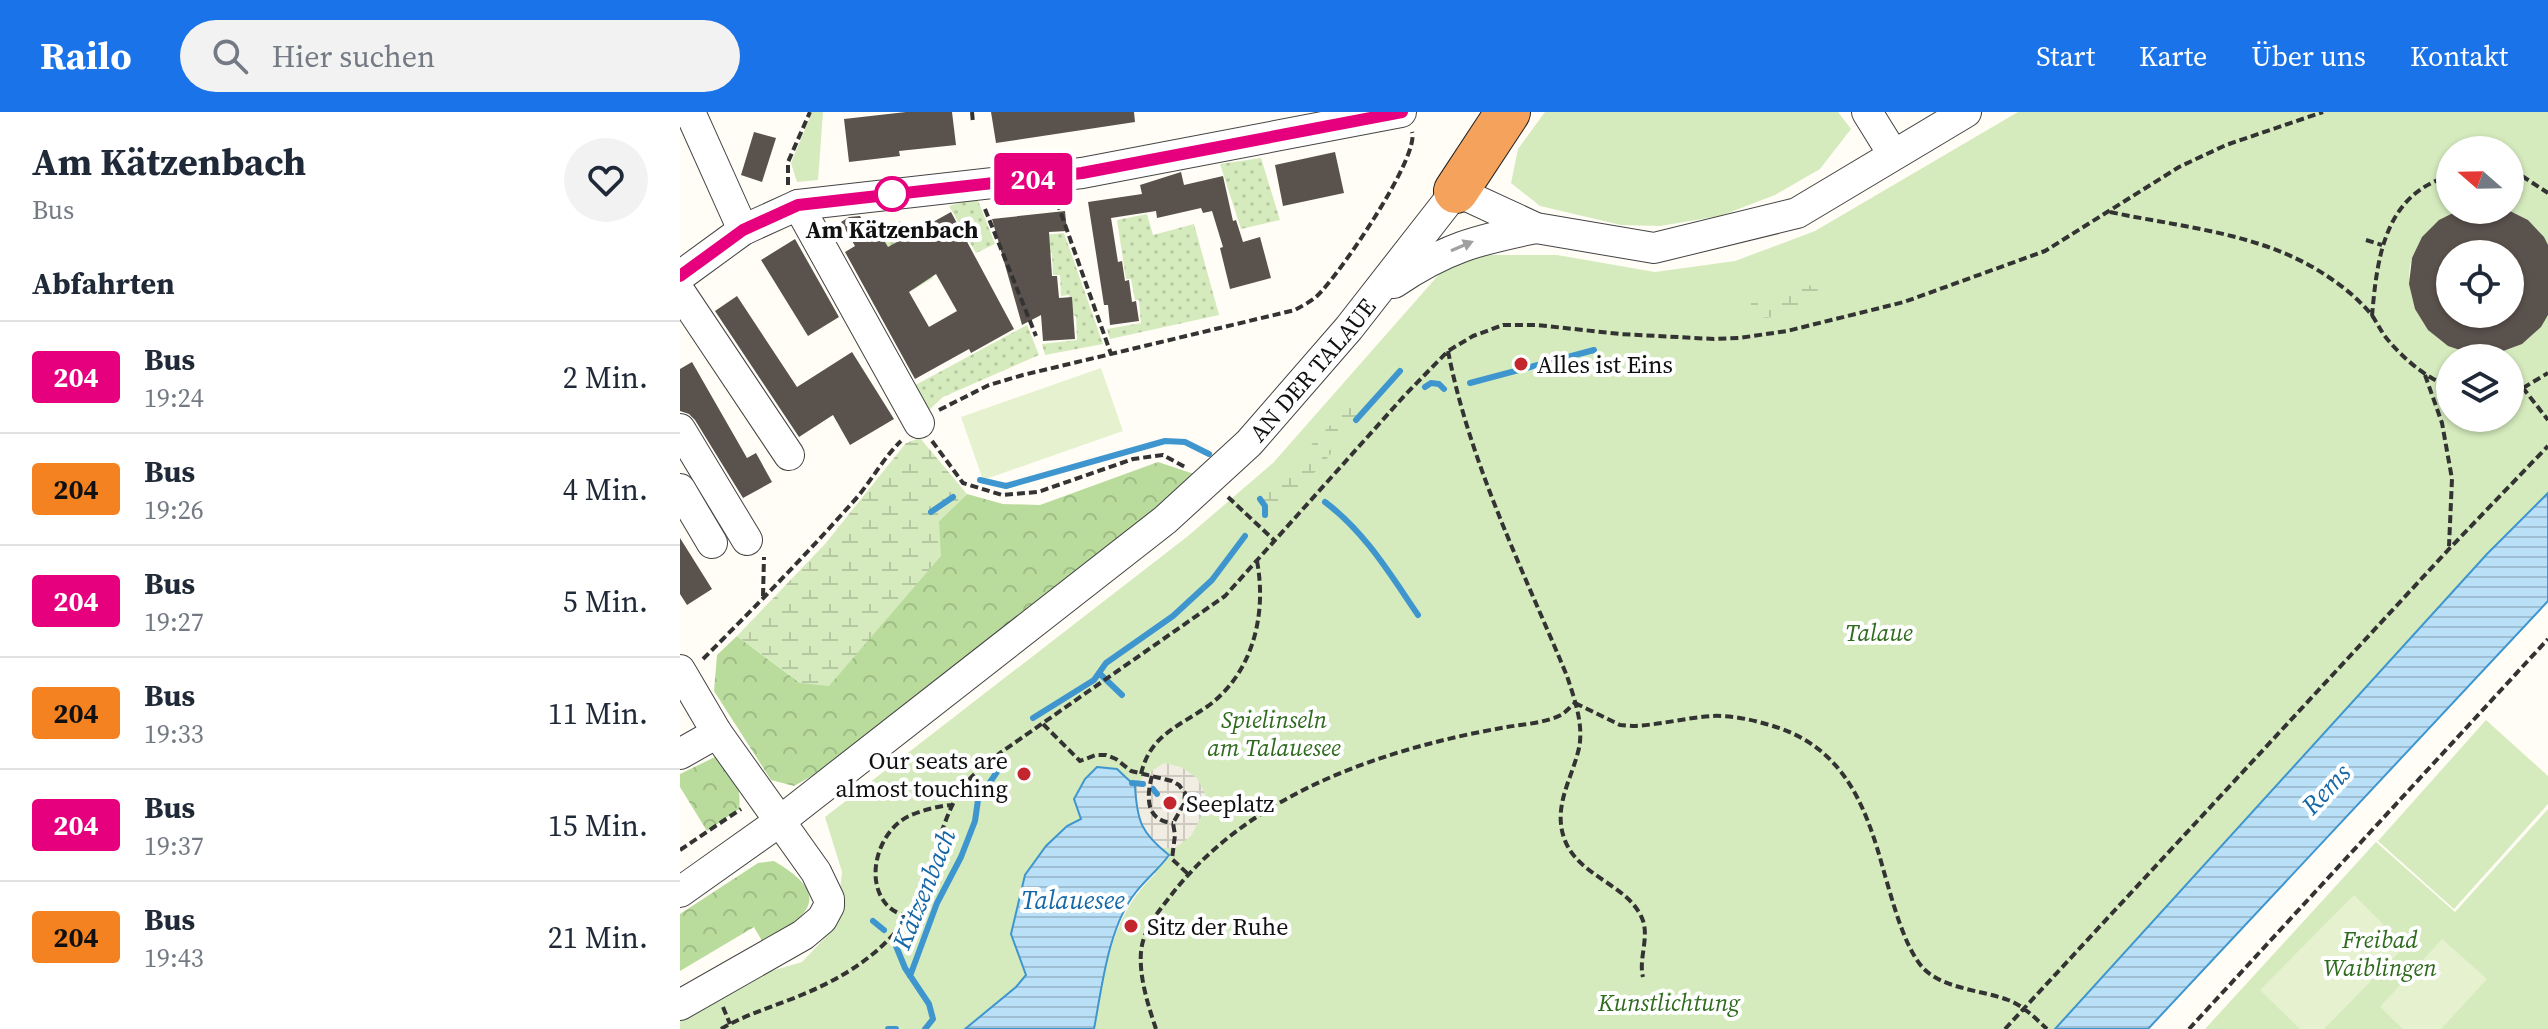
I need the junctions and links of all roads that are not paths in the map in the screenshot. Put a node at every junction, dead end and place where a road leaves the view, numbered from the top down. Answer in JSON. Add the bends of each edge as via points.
{"nodes":[{"id":1,"x":690,"y":112,"type":"edge"},
{"id":2,"x":1867,"y":112,"type":"edge"},
{"id":3,"x":1966,"y":112,"type":"edge"},
{"id":4,"x":1331,"y":118,"type":"edge"},
{"id":5,"x":1406,"y":119,"type":"edge"},
{"id":6,"x":1501,"y":124,"type":"edge"},
{"id":7,"x":1893,"y":154,"type":"junction"},
{"id":8,"x":1456,"y":191,"type":"junction"},
{"id":9,"x":798,"y":205,"type":"junction"},
{"id":10,"x":1536,"y":228,"type":"junction"},
{"id":11,"x":743,"y":230,"type":"junction"},
{"id":12,"x":680,"y":276,"type":"edge"},
{"id":13,"x":680,"y":292,"type":"edge"},
{"id":14,"x":1371,"y":299,"type":"junction"},
{"id":15,"x":919,"y":423,"type":"road end"},
{"id":16,"x":680,"y":429,"type":"edge"},
{"id":17,"x":789,"y":455,"type":"dead end"},
{"id":18,"x":680,"y":489,"type":"edge"},
{"id":19,"x":747,"y":540,"type":"dead end"},
{"id":20,"x":712,"y":543,"type":"dead end"},
{"id":21,"x":682,"y":674,"type":"edge"},
{"id":22,"x":717,"y":733,"type":"junction"},
{"id":23,"x":680,"y":754,"type":"edge"},
{"id":24,"x":780,"y":821,"type":"junction"},
{"id":25,"x":680,"y":892,"type":"edge"},
{"id":26,"x":680,"y":1005,"type":"edge"}],
"edges":[{"from":1,"to":11,"type":"street"},
{"from":2,"to":7,"type":"street"},
{"from":3,"to":7,"type":"street"},
{"from":4,"to":5,"type":"street"},
{"from":4,"to":9,"type":"street","via":[[1082,173]]},
{"from":6,"to":8,"type":"highway"},
{"from":7,"to":10,"type":"street","via":[[1797,213],[1654,248]]},
{"from":8,"to":10,"type":"street"},
{"from":8,"to":14,"type":"street","name":"AN DER TALAUE"},
{"from":9,"to":11,"type":"street"},
{"from":9,"to":15,"type":"street"},
{"from":14,"to":10,"type":"street","one_way":true,"via":[[1439,255],[1477,240]]},
{"from":11,"to":12,"type":"street"},
{"from":13,"to":17,"type":"street"},
{"from":14,"to":24,"type":"street","name":"AN DER TALAUE","via":[[1249,443],[1165,520]]},
{"from":16,"to":19,"type":"street"},
{"from":18,"to":20,"type":"street"},
{"from":21,"to":22,"type":"street"},
{"from":22,"to":23,"type":"street"},
{"from":22,"to":24,"type":"street"},
{"from":24,"to":25,"type":"street","name":"AN DER TALAUE"},
{"from":24,"to":26,"type":"street","via":[[825,885],[826,913],[803,935]]}]}
